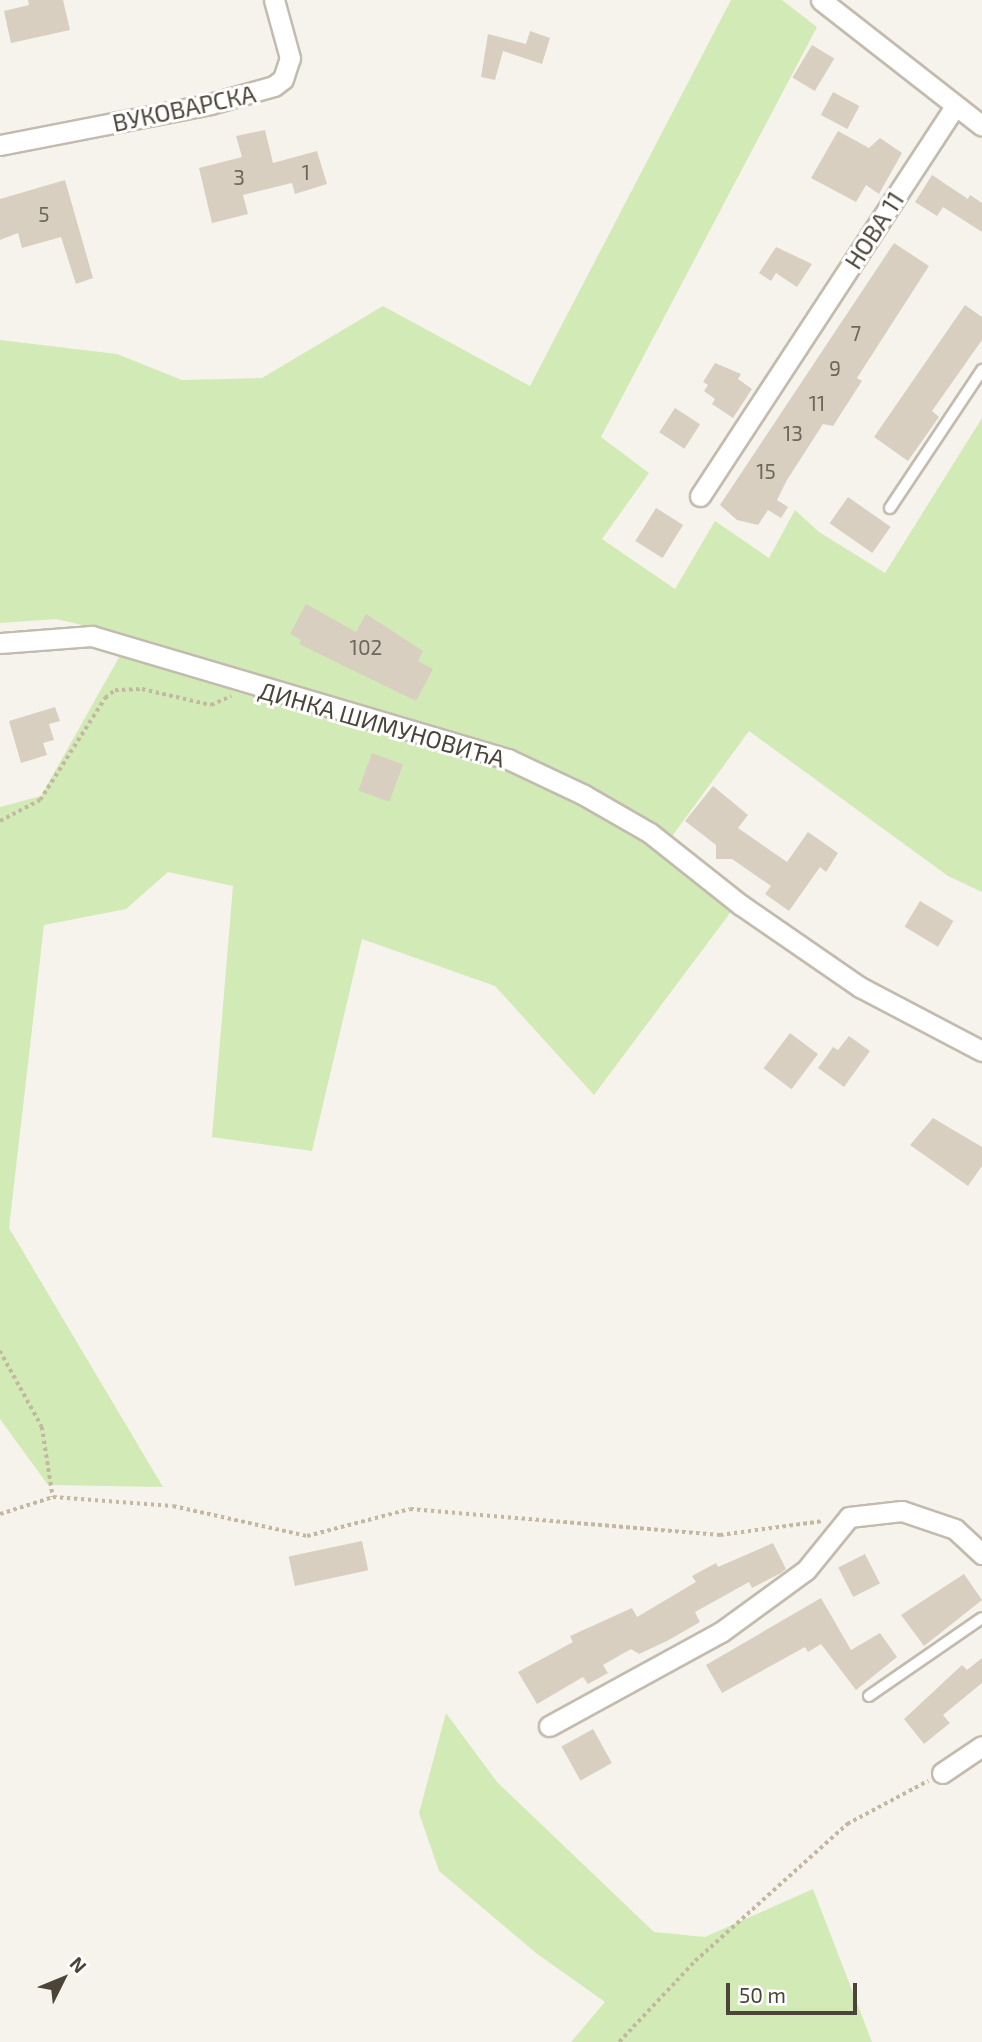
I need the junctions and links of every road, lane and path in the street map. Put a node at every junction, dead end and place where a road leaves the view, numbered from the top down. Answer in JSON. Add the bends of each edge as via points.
{"nodes":[{"id":1,"x":274,"y":0,"type":"edge"},
{"id":2,"x":821,"y":0,"type":"edge"},
{"id":3,"x":955,"y":106,"type":"junction"},
{"id":4,"x":982,"y":125,"type":"edge"},
{"id":5,"x":0,"y":145,"type":"edge"},
{"id":6,"x":982,"y":370,"type":"edge"},
{"id":7,"x":700,"y":496,"type":"dead end"},
{"id":8,"x":890,"y":508,"type":"dead end"},
{"id":9,"x":0,"y":643,"type":"edge"},
{"id":10,"x":247,"y":684,"type":"junction"},
{"id":11,"x":0,"y":821,"type":"edge"},
{"id":12,"x":982,"y":1051,"type":"edge"},
{"id":13,"x":0,"y":1350,"type":"edge"},
{"id":14,"x":53,"y":1497,"type":"junction"},
{"id":15,"x":0,"y":1514,"type":"edge"},
{"id":16,"x":849,"y":1517,"type":"junction"},
{"id":17,"x":982,"y":1554,"type":"edge"},
{"id":18,"x":982,"y":1618,"type":"edge"},
{"id":19,"x":869,"y":1696,"type":"dead end"},
{"id":20,"x":549,"y":1727,"type":"dead end"},
{"id":21,"x":982,"y":1746,"type":"edge"},
{"id":22,"x":942,"y":1773,"type":"joint"},
{"id":23,"x":619,"y":2042,"type":"edge"}],
"edges":[{"from":1,"to":5,"type":"street","name":"ВУКОВАРСКА","via":[[290,58],[283,79],[265,91]]},
{"from":2,"to":3,"type":"street"},
{"from":3,"to":4,"type":"street"},
{"from":3,"to":7,"type":"street","name":"НОВА 11"},
{"from":6,"to":8,"type":"lane"},
{"from":9,"to":10,"type":"street","name":"ДИНКА ШИМУНОВИЋА","via":[[92,636]]},
{"from":10,"to":11,"type":"path","via":[[211,705],[142,689],[115,690],[104,698],[40,800]]},
{"from":10,"to":12,"type":"street","name":"ДИНКА ШИМУНОВИЋА","via":[[433,734],[508,759],[584,795],[650,833],[772,928],[860,987]]},
{"from":13,"to":14,"type":"path","via":[[42,1427]]},
{"from":14,"to":15,"type":"path"},
{"from":14,"to":16,"type":"path","via":[[173,1506],[307,1536],[410,1509],[720,1535]]},
{"from":16,"to":17,"type":"street","via":[[902,1511],[955,1529]]},
{"from":16,"to":20,"type":"street","via":[[806,1570],[721,1632]]},
{"from":18,"to":19,"type":"lane"},
{"from":21,"to":22,"type":"street"},
{"from":22,"to":23,"type":"path","via":[[847,1824],[695,1961]]}]}
